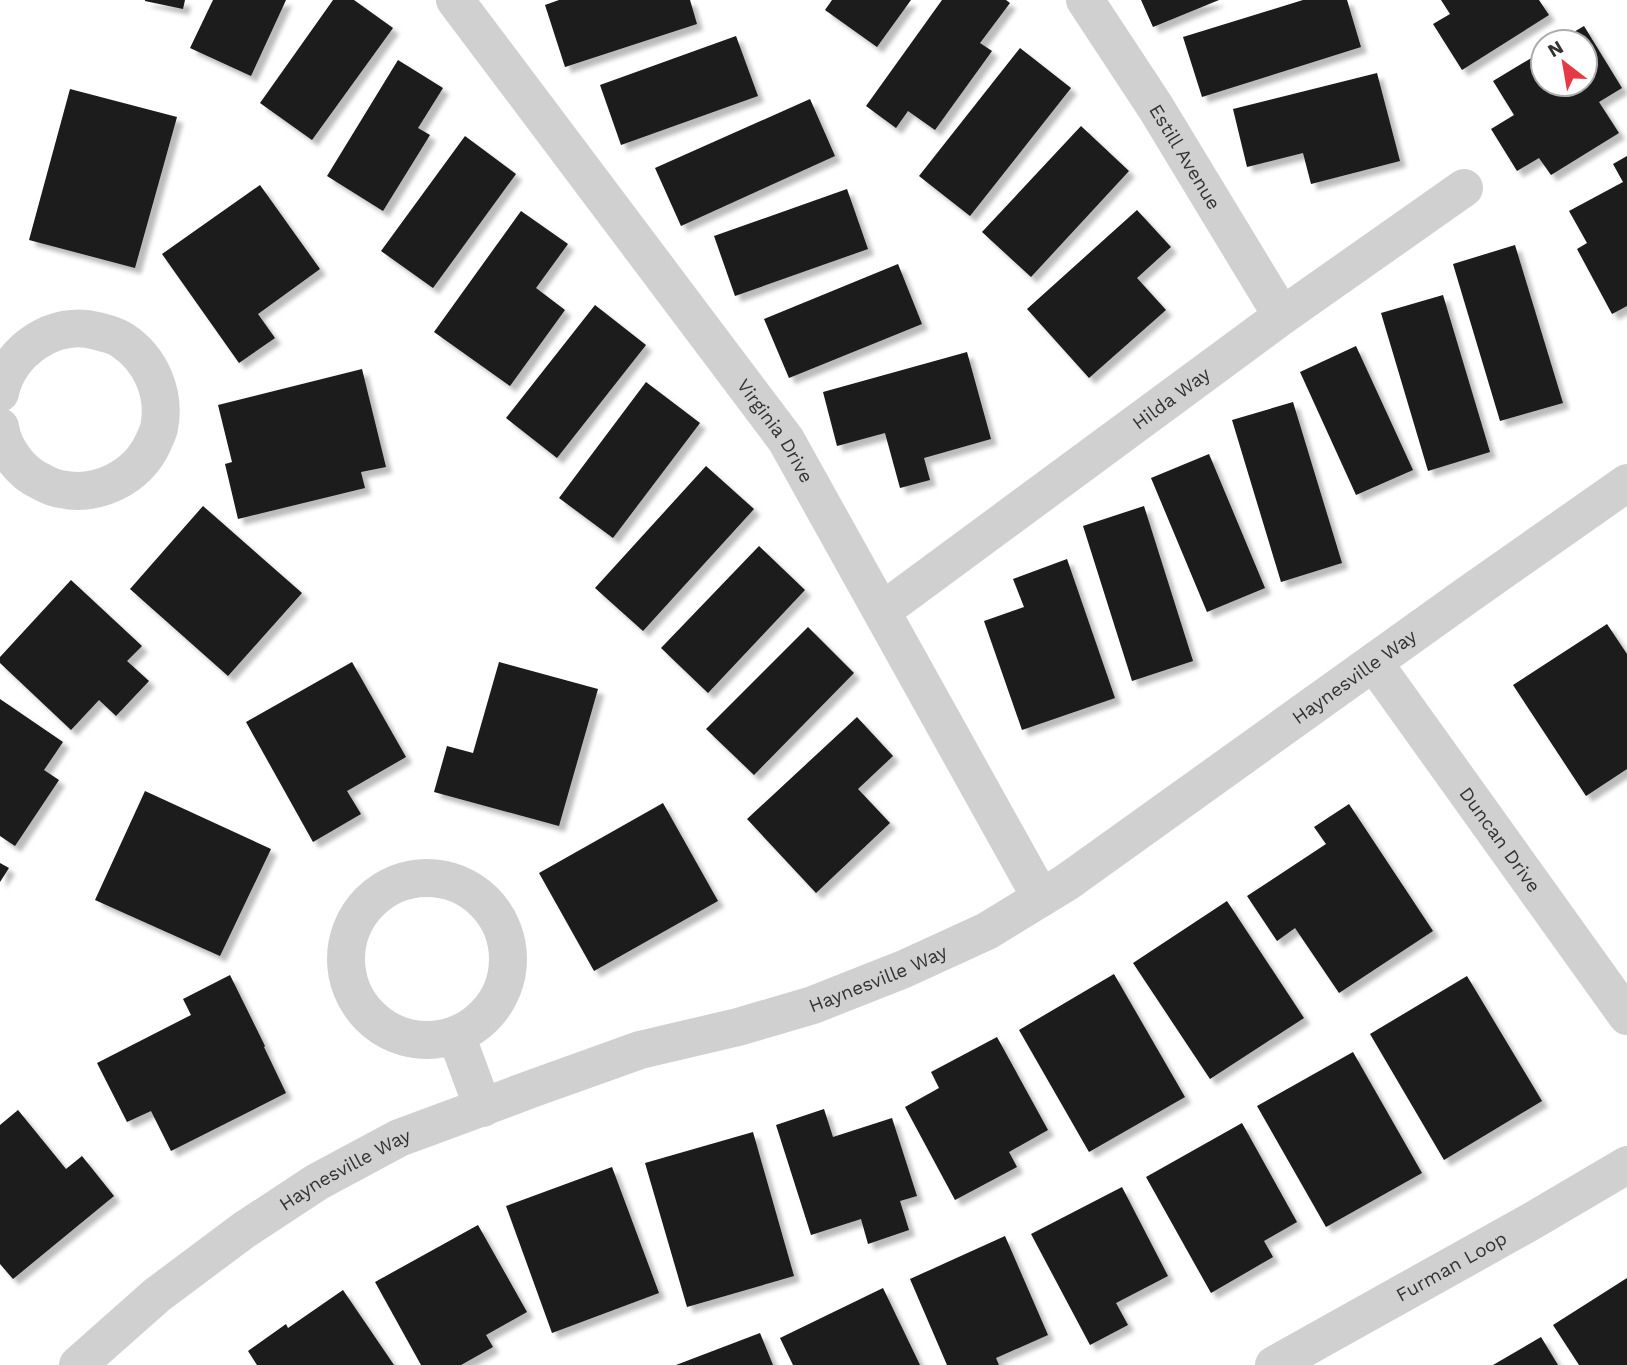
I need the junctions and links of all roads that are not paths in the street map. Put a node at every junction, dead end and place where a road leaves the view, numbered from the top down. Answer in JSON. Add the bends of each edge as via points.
{"nodes":[{"id":1,"x":455,"y":0,"type":"edge"},
{"id":2,"x":1085,"y":0,"type":"edge"},
{"id":3,"x":1464,"y":188,"type":"dead end"},
{"id":4,"x":1282,"y":316,"type":"junction"},
{"id":5,"x":0,"y":393,"type":"edge"},
{"id":6,"x":0,"y":427,"type":"edge"},
{"id":7,"x":8,"y":471,"type":"edge"},
{"id":8,"x":1627,"y":483,"type":"edge"},
{"id":9,"x":882,"y":611,"type":"junction"},
{"id":10,"x":1374,"y":663,"type":"junction"},
{"id":11,"x":1041,"y":898,"type":"junction"},
{"id":12,"x":1627,"y":1016,"type":"edge"},
{"id":13,"x":456,"y":1035,"type":"junction"},
{"id":14,"x":483,"y":1108,"type":"junction"},
{"id":15,"x":1627,"y":1165,"type":"edge"},
{"id":16,"x":78,"y":1365,"type":"edge"},
{"id":17,"x":1274,"y":1365,"type":"edge"}],
"edges":[{"from":1,"to":9,"type":"street","name":"Virginia Drive","via":[[786,440]]},
{"from":2,"to":4,"type":"street","name":"Estill Avenue"},
{"from":3,"to":4,"type":"street","name":"Hilda Way"},
{"from":4,"to":9,"type":"street","name":"Hilda Way"},
{"from":5,"to":7,"type":"street","via":[[17,357],[39,338],[66,329],[94,330],[120,339],[142,357],[155,379],[161,404],[159,430],[148,453],[131,472],[109,485],[84,491],[58,489]]},
{"from":6,"to":7,"type":"street"},
{"from":8,"to":10,"type":"street","name":"Haynesville Way"},
{"from":9,"to":11,"type":"street","name":"Virginia Drive"},
{"from":10,"to":11,"type":"street","name":"Haynesville Way"},
{"from":10,"to":12,"type":"street","name":"Duncan Drive"},
{"from":11,"to":14,"type":"street","name":"Haynesville Way","via":[[987,931],[813,1005],[640,1051]]},
{"from":13,"to":13,"type":"street","via":[[479,1021],[497,1001],[507,976],[509,948],[500,922],[485,900],[462,885],[436,877],[409,879],[384,889],[364,907],[351,930],[345,956],[349,982],[360,1005],[379,1025],[403,1037],[429,1040]]},
{"from":13,"to":14,"type":"street"},
{"from":14,"to":16,"type":"street","name":"Haynesville Way","via":[[398,1138],[317,1182],[157,1295]]},
{"from":15,"to":17,"type":"street","name":"Furman Loop"}]}
